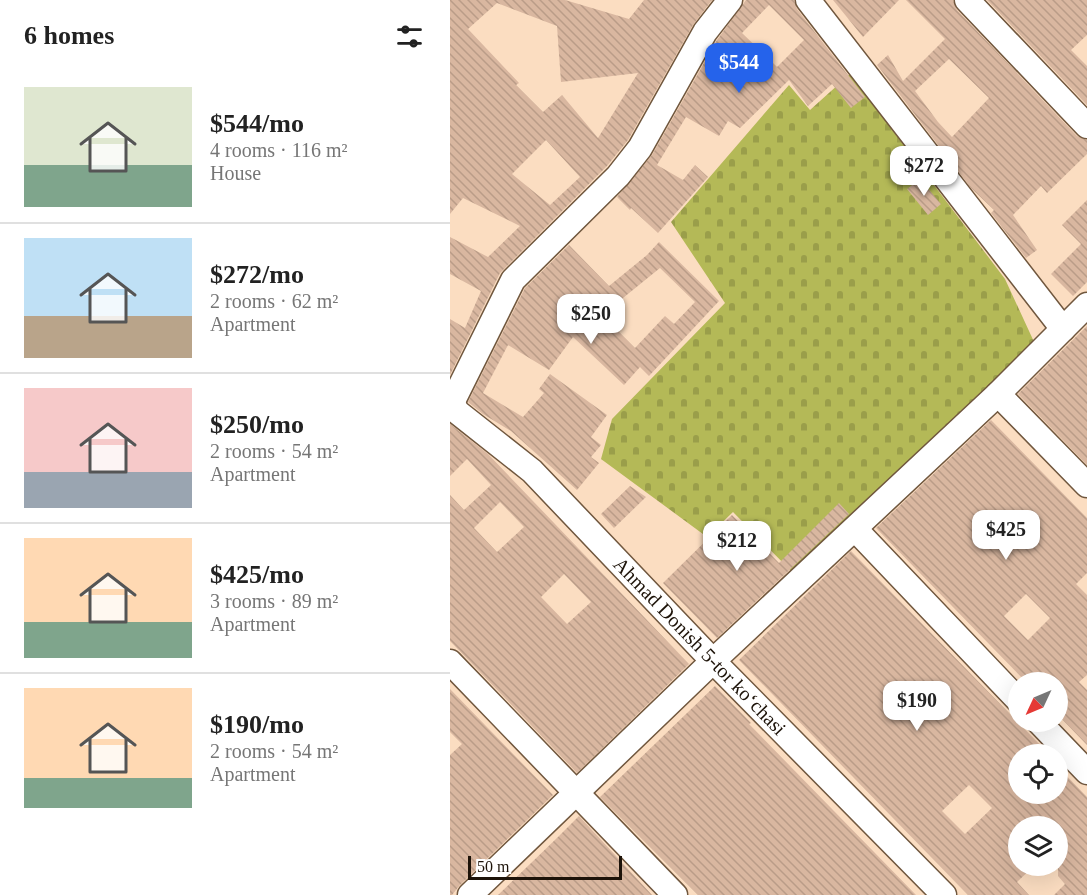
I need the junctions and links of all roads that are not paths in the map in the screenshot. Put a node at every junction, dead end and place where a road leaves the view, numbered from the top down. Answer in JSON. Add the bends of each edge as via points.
{"nodes":[{"id":1,"x":730,"y":0,"type":"edge"},
{"id":2,"x":808,"y":0,"type":"edge"},
{"id":3,"x":967,"y":0,"type":"edge"},
{"id":4,"x":1087,"y":126,"type":"edge"},
{"id":5,"x":1087,"y":305,"type":"edge"},
{"id":6,"x":1063,"y":329,"type":"junction"},
{"id":7,"x":998,"y":394,"type":"junction"},
{"id":8,"x":1087,"y":485,"type":"edge"},
{"id":9,"x":855,"y":529,"type":"junction"},
{"id":10,"x":712,"y":661,"type":"junction"},
{"id":11,"x":450,"y":662,"type":"edge"},
{"id":12,"x":1008,"y":690,"type":"edge"},
{"id":13,"x":1049,"y":732,"type":"edge"},
{"id":14,"x":1087,"y":772,"type":"edge"},
{"id":15,"x":576,"y":793,"type":"junction"},
{"id":16,"x":470,"y":895,"type":"edge"},
{"id":17,"x":675,"y":895,"type":"edge"},
{"id":18,"x":945,"y":895,"type":"edge"}],
"edges":[{"from":1,"to":10,"type":"street","name":"Ahmad Donish 5-tor koʻchasi","via":[[705,32],[640,148],[618,176],[513,280],[453,401],[456,411],[532,471]]},
{"from":2,"to":6,"type":"street"},
{"from":3,"to":4,"type":"street"},
{"from":5,"to":6,"type":"street"},
{"from":6,"to":7,"type":"street"},
{"from":7,"to":8,"type":"street"},
{"from":7,"to":9,"type":"street"},
{"from":9,"to":10,"type":"street"},
{"from":9,"to":12,"type":"street"},
{"from":10,"to":15,"type":"street"},
{"from":10,"to":18,"type":"street","name":"Ahmad Donish 5-tor koʻchasi"},
{"from":11,"to":15,"type":"street"},
{"from":13,"to":14,"type":"street"},
{"from":15,"to":16,"type":"street"},
{"from":15,"to":17,"type":"street"}]}
